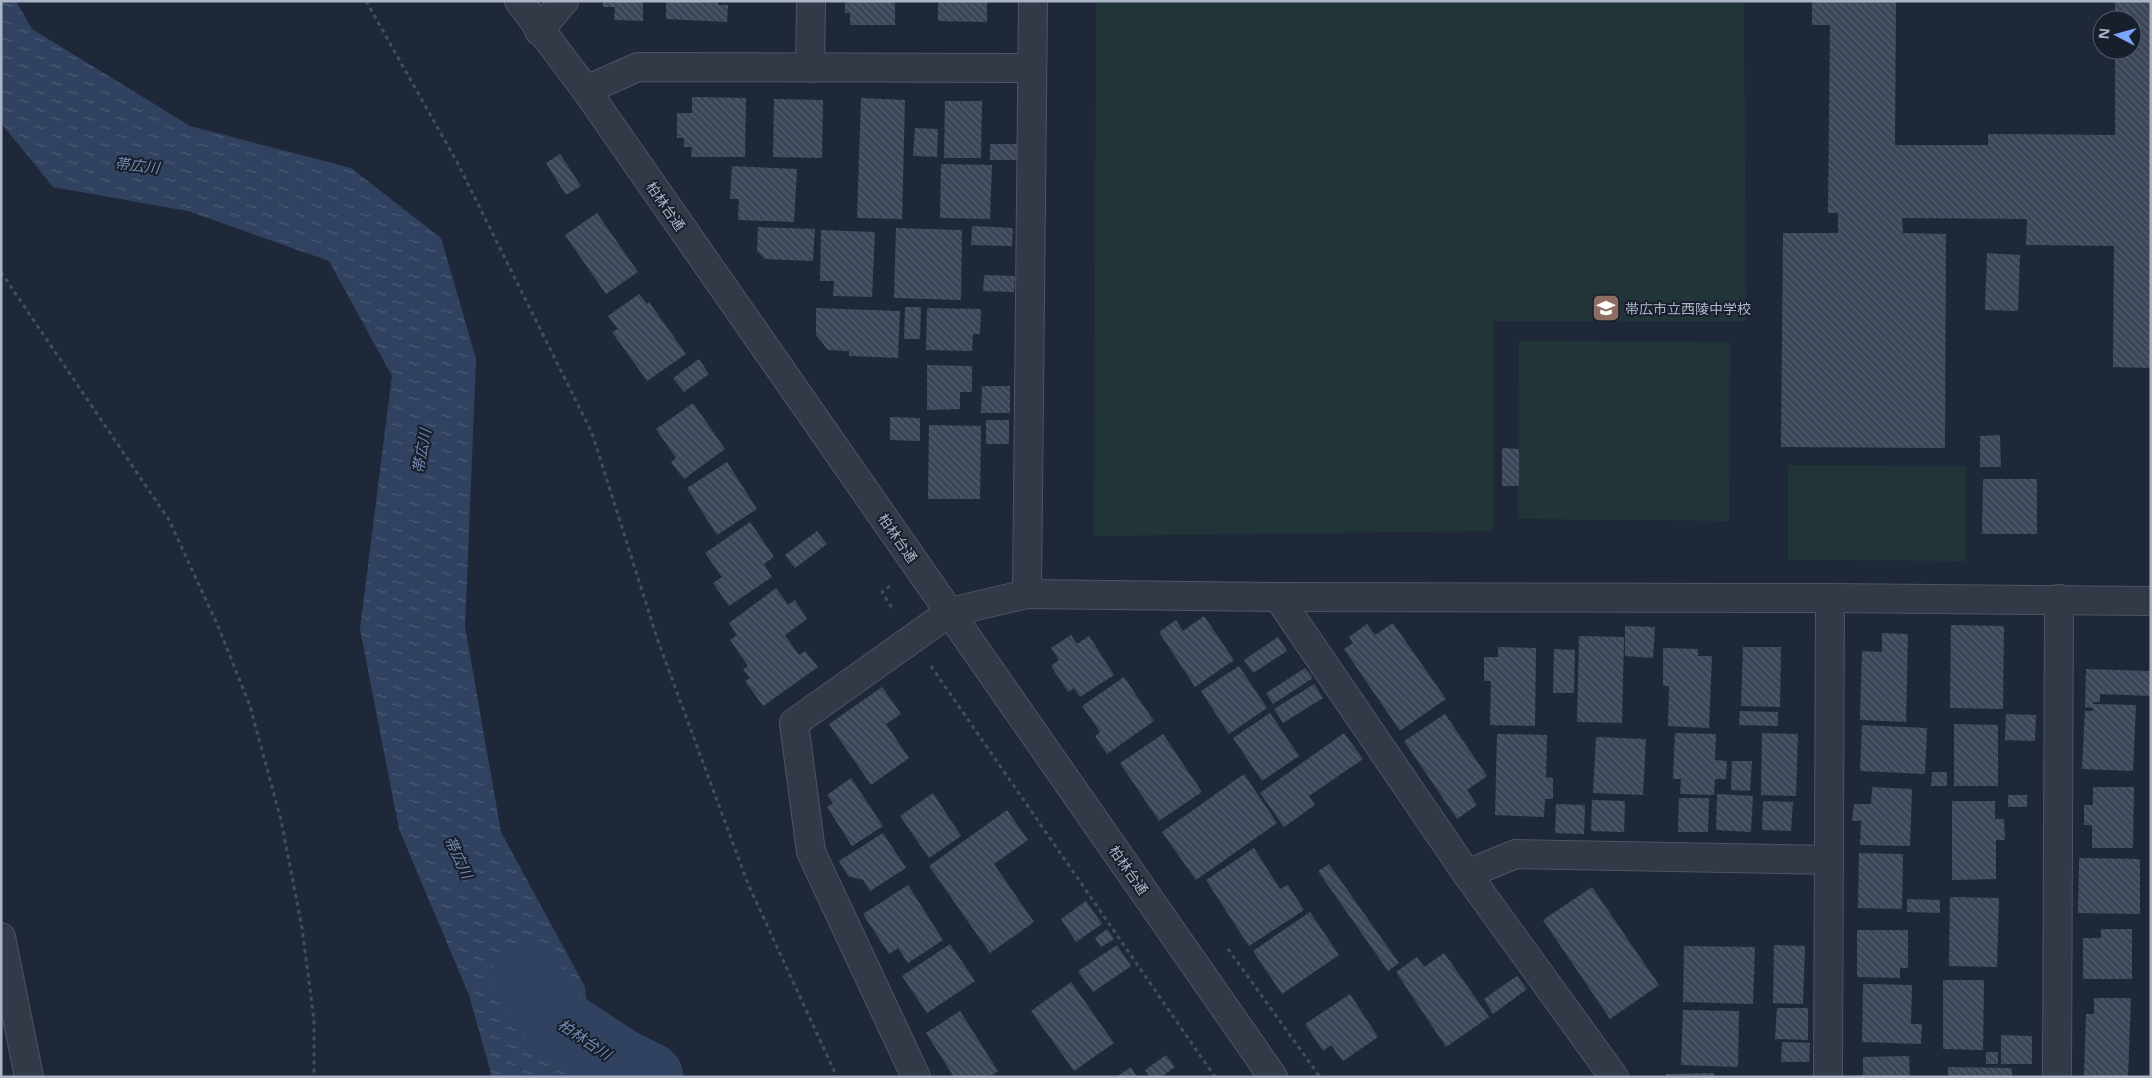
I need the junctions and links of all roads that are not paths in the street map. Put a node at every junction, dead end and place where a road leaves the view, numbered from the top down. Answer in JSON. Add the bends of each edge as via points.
{"nodes":[{"id":1,"x":519,"y":1,"type":"edge"},
{"id":2,"x":564,"y":1,"type":"edge"},
{"id":3,"x":810,"y":1,"type":"edge"},
{"id":4,"x":1033,"y":1,"type":"edge"},
{"id":5,"x":540,"y":31,"type":"junction"},
{"id":6,"x":810,"y":68,"type":"junction"},
{"id":7,"x":1032,"y":68,"type":"junction"},
{"id":8,"x":586,"y":90,"type":"junction"},
{"id":9,"x":1027,"y":594,"type":"junction"},
{"id":10,"x":1278,"y":597,"type":"junction"},
{"id":11,"x":1830,"y":598,"type":"junction"},
{"id":12,"x":2059,"y":599,"type":"junction"},
{"id":13,"x":2151,"y":600,"type":"edge"},
{"id":14,"x":950,"y":612,"type":"junction"},
{"id":15,"x":1829,"y":860,"type":"junction"},
{"id":16,"x":1467,"y":874,"type":"junction"},
{"id":17,"x":1,"y":937,"type":"edge"},
{"id":18,"x":28,"y":1077,"type":"edge"},
{"id":19,"x":916,"y":1077,"type":"edge"},
{"id":20,"x":1273,"y":1077,"type":"edge"},
{"id":21,"x":1614,"y":1077,"type":"edge"},
{"id":22,"x":1828,"y":1077,"type":"edge"},
{"id":23,"x":2057,"y":1077,"type":"edge"}],
"edges":[{"from":1,"to":5,"type":"street","name":"柏林台通"},
{"from":2,"to":5,"type":"street"},
{"from":3,"to":6,"type":"street"},
{"from":4,"to":7,"type":"street"},
{"from":5,"to":8,"type":"street","name":"柏林台通"},
{"from":6,"to":7,"type":"street"},
{"from":6,"to":8,"type":"street","via":[[638,67]]},
{"from":7,"to":9,"type":"street"},
{"from":8,"to":14,"type":"street","name":"柏林台通"},
{"from":9,"to":10,"type":"street"},
{"from":9,"to":14,"type":"street"},
{"from":10,"to":11,"type":"street"},
{"from":10,"to":16,"type":"street"},
{"from":11,"to":12,"type":"street"},
{"from":11,"to":15,"type":"street"},
{"from":12,"to":13,"type":"street"},
{"from":12,"to":23,"type":"street"},
{"from":14,"to":19,"type":"street","via":[[794,723],[811,852]]},
{"from":14,"to":20,"type":"street","name":"柏林台通"},
{"from":15,"to":16,"type":"street","via":[[1516,854]]},
{"from":15,"to":22,"type":"street"},
{"from":16,"to":21,"type":"street"},
{"from":17,"to":18,"type":"street"}]}
